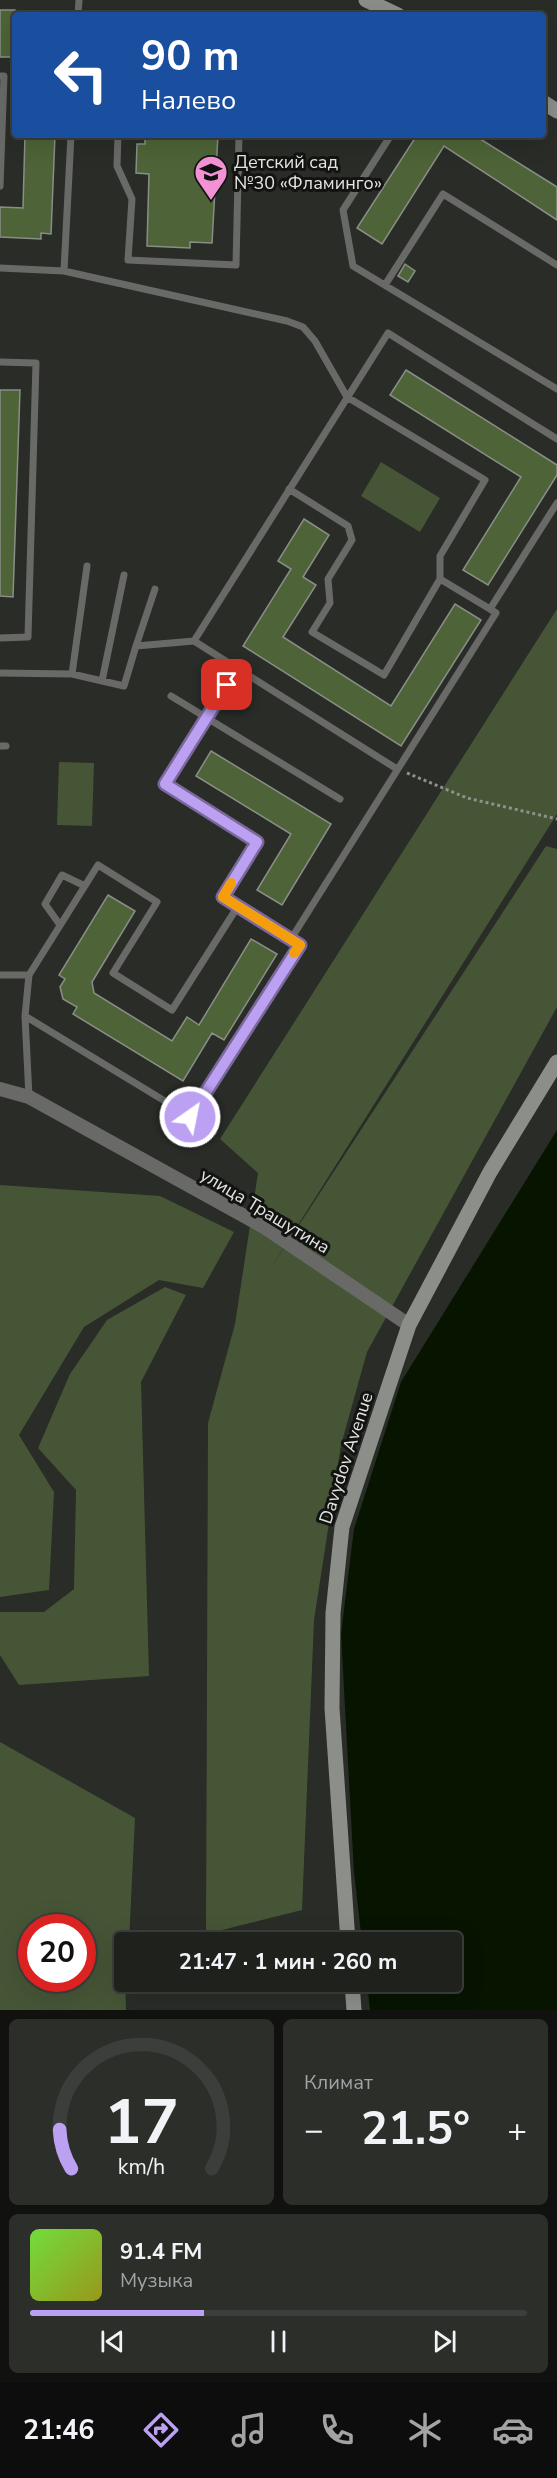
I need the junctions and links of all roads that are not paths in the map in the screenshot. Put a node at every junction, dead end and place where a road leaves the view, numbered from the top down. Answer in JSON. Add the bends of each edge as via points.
{"nodes":[{"id":1,"x":366,"y":0,"type":"edge"},
{"id":2,"x":392,"y":12,"type":"edge"},
{"id":3,"x":0,"y":76,"type":"edge"},
{"id":4,"x":71,"y":138,"type":"edge"},
{"id":5,"x":118,"y":138,"type":"edge"},
{"id":6,"x":239,"y":138,"type":"edge"},
{"id":7,"x":389,"y":138,"type":"edge"},
{"id":8,"x":0,"y":186,"type":"edge"},
{"id":9,"x":557,"y":265,"type":"edge"},
{"id":10,"x":0,"y":268,"type":"edge"},
{"id":11,"x":63,"y":271,"type":"junction"},
{"id":12,"x":385,"y":285,"type":"junction"},
{"id":13,"x":0,"y":362,"type":"edge"},
{"id":14,"x":557,"y":389,"type":"edge"},
{"id":15,"x":347,"y":397,"type":"junction"},
{"id":16,"x":557,"y":439,"type":"edge"},
{"id":17,"x":290,"y":489,"type":"junction"},
{"id":18,"x":557,"y":503,"type":"edge"},
{"id":19,"x":87,"y":566,"type":"dead end"},
{"id":20,"x":124,"y":575,"type":"dead end"},
{"id":21,"x":440,"y":579,"type":"junction"},
{"id":22,"x":155,"y":589,"type":"dead end"},
{"id":23,"x":490,"y":609,"type":"junction"},
{"id":24,"x":0,"y":638,"type":"edge"},
{"id":25,"x":194,"y":641,"type":"junction"},
{"id":26,"x":136,"y":646,"type":"junction"},
{"id":27,"x":237,"y":669,"type":"junction"},
{"id":28,"x":0,"y":673,"type":"edge"},
{"id":29,"x":72,"y":674,"type":"junction"},
{"id":30,"x":102,"y":681,"type":"junction"},
{"id":31,"x":171,"y":696,"type":"dead end"},
{"id":32,"x":206,"y":718,"type":"junction"},
{"id":33,"x":398,"y":769,"type":"junction"},
{"id":34,"x":339,"y":799,"type":"dead end"},
{"id":35,"x":85,"y":885,"type":"junction"},
{"id":36,"x":238,"y":906,"type":"junction"},
{"id":37,"x":60,"y":925,"type":"junction"},
{"id":38,"x":291,"y":939,"type":"junction"},
{"id":39,"x":0,"y":975,"type":"edge"},
{"id":40,"x":29,"y":975,"type":"junction"},
{"id":41,"x":25,"y":1016,"type":"junction"},
{"id":42,"x":557,"y":1062,"type":"edge"},
{"id":43,"x":0,"y":1089,"type":"edge"},
{"id":44,"x":28,"y":1097,"type":"junction"},
{"id":45,"x":409,"y":1325,"type":"junction"},
{"id":46,"x":347,"y":1932,"type":"edge"},
{"id":47,"x":353,"y":1992,"type":"edge"},
{"id":48,"x":354,"y":2010,"type":"edge"}],
"edges":[{"from":1,"to":2,"type":"street"},
{"from":3,"to":8,"type":"lane","via":[[4,76]]},
{"from":4,"to":11,"type":"lane"},
{"from":5,"to":6,"type":"lane","via":[[117,166],[132,199],[128,260],[236,265]]},
{"from":7,"to":12,"type":"lane","via":[[343,210],[353,266]]},
{"from":9,"to":12,"type":"lane","via":[[443,194]]},
{"from":10,"to":11,"type":"lane"},
{"from":11,"to":15,"type":"lane","via":[[303,327]]},
{"from":12,"to":14,"type":"lane"},
{"from":13,"to":24,"type":"lane","via":[[36,363],[28,638]]},
{"from":15,"to":16,"type":"lane","via":[[388,333]]},
{"from":15,"to":17,"type":"lane"},
{"from":15,"to":21,"type":"lane","via":[[485,480],[440,556]]},
{"from":17,"to":21,"type":"lane","via":[[348,526],[352,540],[327,579],[330,603],[312,632],[384,675]]},
{"from":17,"to":25,"type":"lane"},
{"from":18,"to":23,"type":"lane"},
{"from":19,"to":29,"type":"lane"},
{"from":20,"to":30,"type":"lane"},
{"from":21,"to":23,"type":"lane"},
{"from":22,"to":26,"type":"lane"},
{"from":23,"to":33,"type":"lane","via":[[496,613]]},
{"from":25,"to":26,"type":"lane"},
{"from":25,"to":27,"type":"lane"},
{"from":26,"to":30,"type":"lane","via":[[124,686]]},
{"from":27,"to":32,"type":"lane"},
{"from":27,"to":33,"type":"lane"},
{"from":28,"to":29,"type":"lane"},
{"from":29,"to":30,"type":"lane"},
{"from":31,"to":32,"type":"lane"},
{"from":32,"to":34,"type":"lane"},
{"from":32,"to":36,"type":"lane","via":[[165,784],[257,842],[223,897]]},
{"from":33,"to":38,"type":"lane"},
{"from":35,"to":36,"type":"lane","via":[[98,865],[157,902],[113,973],[172,1010]]},
{"from":35,"to":37,"type":"lane"},
{"from":35,"to":37,"type":"lane","via":[[62,875],[45,904]]},
{"from":36,"to":38,"type":"lane"},
{"from":37,"to":40,"type":"lane"},
{"from":38,"to":41,"type":"lane","via":[[300,945],[190,1117]]},
{"from":39,"to":40,"type":"lane"},
{"from":40,"to":41,"type":"lane"},
{"from":41,"to":44,"type":"lane"},
{"from":42,"to":45,"type":"street","name":"Davydov Avenue","via":[[490,1172]]},
{"from":43,"to":44,"type":"street","name":"улица Трашутина"},
{"from":44,"to":45,"type":"street","name":"улица Трашутина","via":[[264,1227]]},
{"from":45,"to":46,"type":"street","name":"Davydov Avenue","via":[[342,1527],[333,1612],[332,1708]]},
{"from":47,"to":48,"type":"street"}]}
